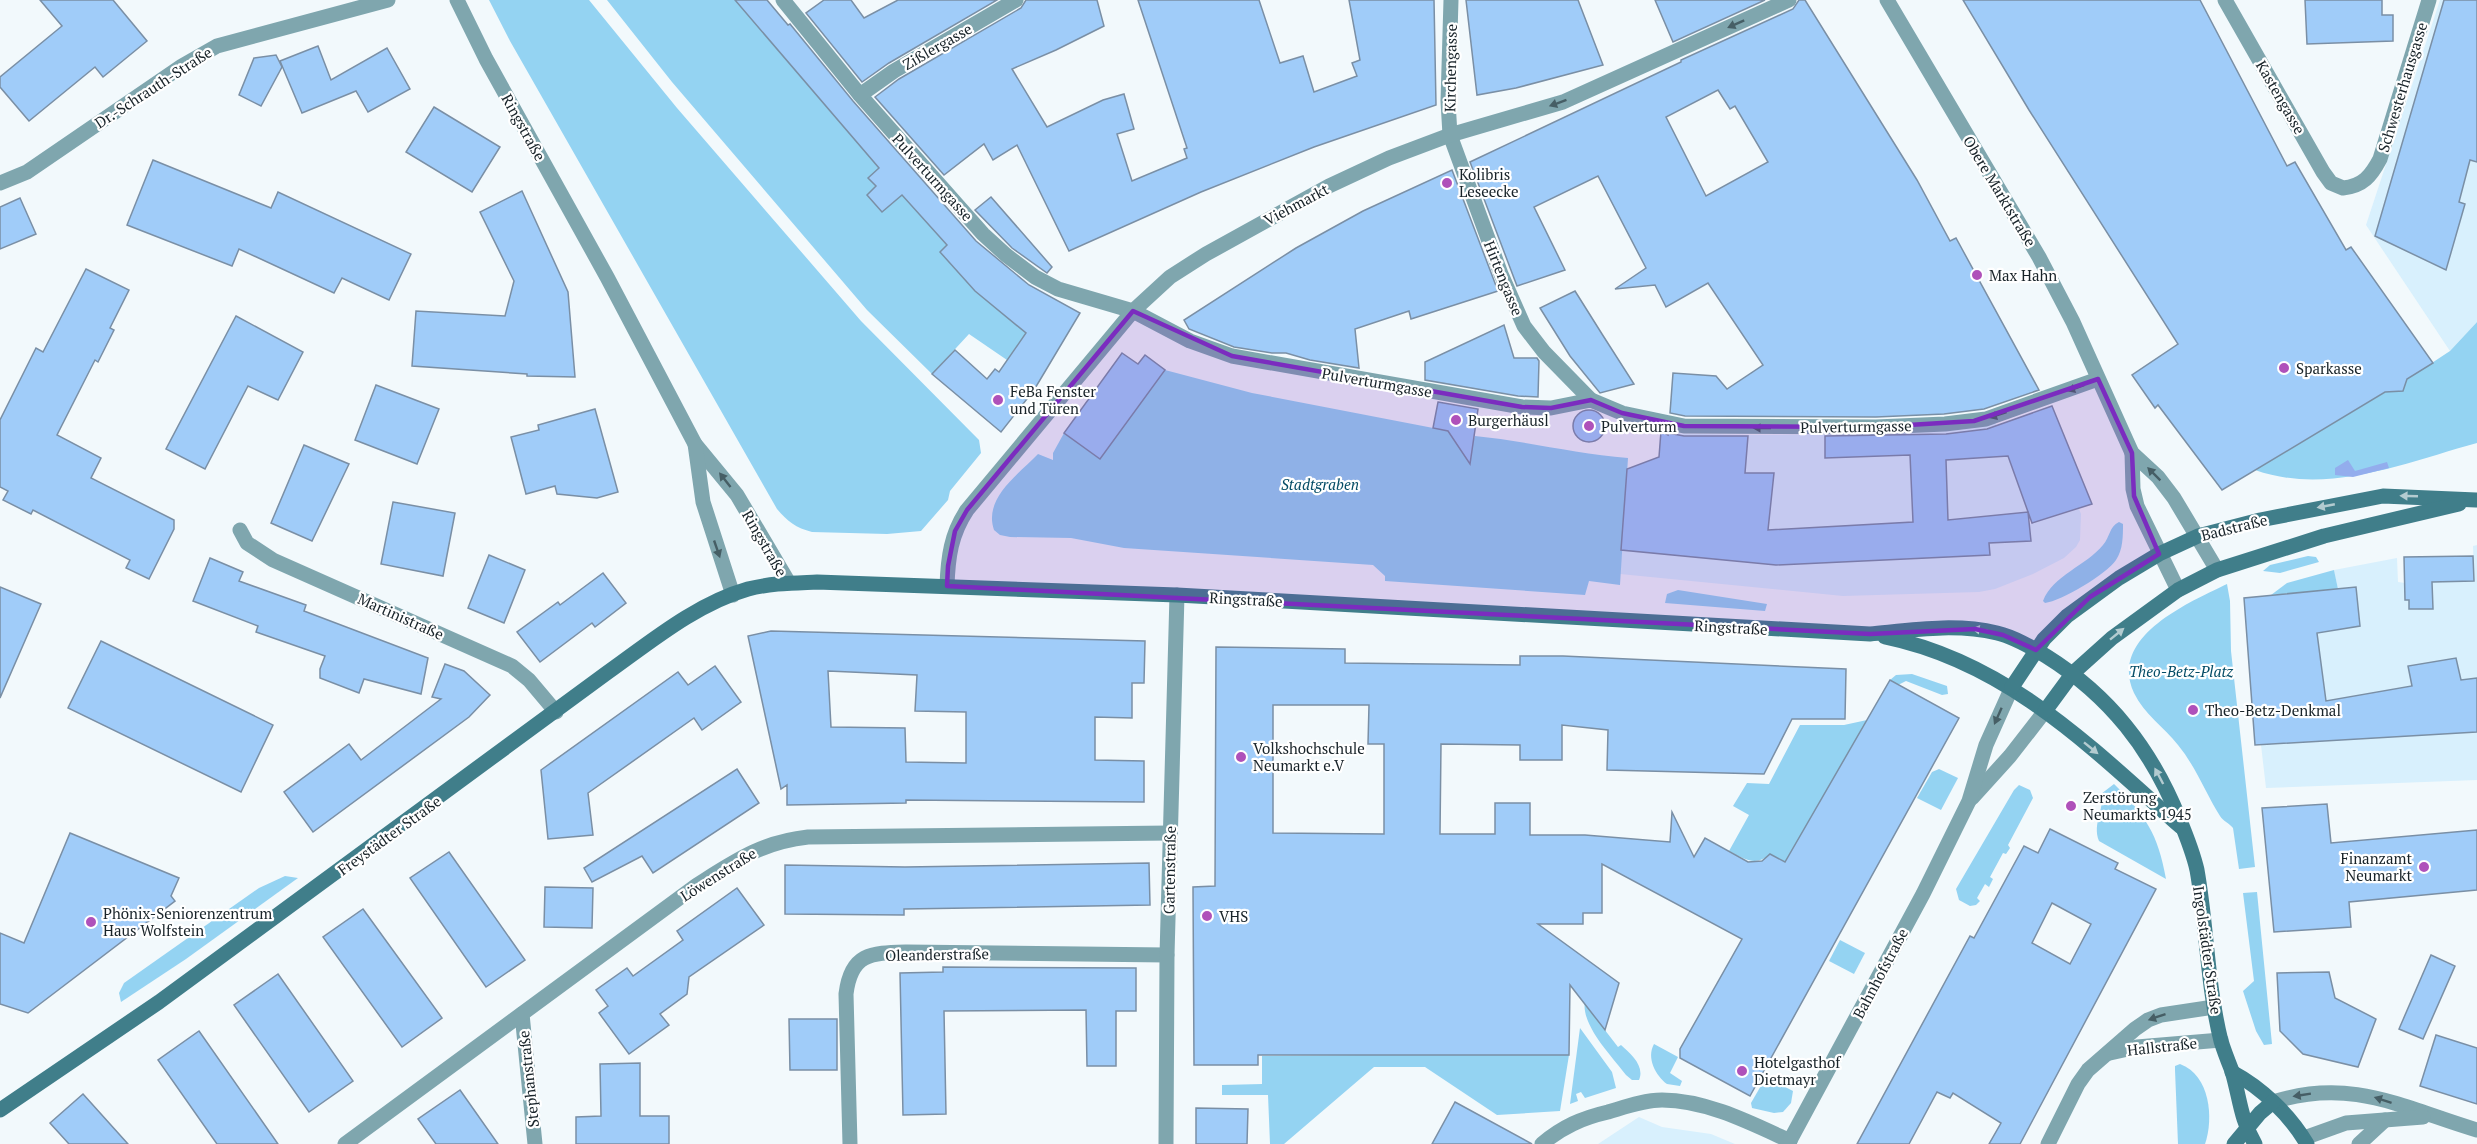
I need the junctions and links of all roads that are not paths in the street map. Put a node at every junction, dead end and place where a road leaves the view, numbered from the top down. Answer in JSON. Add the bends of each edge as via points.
{"nodes":[{"id":1,"x":388,"y":0,"type":"edge"},
{"id":2,"x":457,"y":0,"type":"edge"},
{"id":3,"x":783,"y":0,"type":"edge"},
{"id":4,"x":1016,"y":0,"type":"edge"},
{"id":5,"x":1451,"y":0,"type":"edge"},
{"id":6,"x":1789,"y":0,"type":"edge"},
{"id":7,"x":1887,"y":0,"type":"edge"},
{"id":8,"x":2224,"y":0,"type":"edge"},
{"id":9,"x":2429,"y":0,"type":"edge"},
{"id":10,"x":860,"y":95,"type":"junction"},
{"id":11,"x":1450,"y":135,"type":"junction"},
{"id":12,"x":0,"y":183,"type":"edge"},
{"id":13,"x":2343,"y":188,"type":"joint"},
{"id":14,"x":1132,"y":311,"type":"junction"},
{"id":15,"x":2098,"y":379,"type":"junction"},
{"id":16,"x":1591,"y":400,"type":"junction"},
{"id":17,"x":695,"y":444,"type":"junction"},
{"id":18,"x":2132,"y":453,"type":"junction"},
{"id":19,"x":2476,"y":500,"type":"edge"},
{"id":20,"x":240,"y":530,"type":"dead end"},
{"id":21,"x":2198,"y":536,"type":"junction"},
{"id":22,"x":2159,"y":554,"type":"junction"},
{"id":23,"x":2217,"y":570,"type":"junction"},
{"id":24,"x":789,"y":583,"type":"junction"},
{"id":25,"x":947,"y":586,"type":"junction"},
{"id":26,"x":2178,"y":590,"type":"junction"},
{"id":27,"x":733,"y":595,"type":"junction"},
{"id":28,"x":1177,"y":595,"type":"junction"},
{"id":29,"x":1870,"y":634,"type":"junction"},
{"id":30,"x":2036,"y":650,"type":"junction"},
{"id":31,"x":2073,"y":673,"type":"junction"},
{"id":32,"x":2012,"y":687,"type":"junction"},
{"id":33,"x":2045,"y":711,"type":"junction"},
{"id":34,"x":556,"y":712,"type":"junction"},
{"id":35,"x":1969,"y":801,"type":"junction"},
{"id":36,"x":2183,"y":829,"type":"junction"},
{"id":37,"x":1170,"y":833,"type":"junction"},
{"id":38,"x":1167,"y":955,"type":"junction"},
{"id":39,"x":2214,"y":1007,"type":"junction"},
{"id":40,"x":522,"y":1014,"type":"junction"},
{"id":41,"x":2221,"y":1040,"type":"junction"},
{"id":42,"x":2104,"y":1055,"type":"junction"},
{"id":43,"x":2232,"y":1072,"type":"junction"},
{"id":44,"x":2273,"y":1102,"type":"junction"},
{"id":45,"x":0,"y":1110,"type":"edge"},
{"id":46,"x":2432,"y":1117,"type":"junction"},
{"id":47,"x":2385,"y":1120,"type":"junction"},
{"id":48,"x":2246,"y":1128,"type":"junction"},
{"id":49,"x":2477,"y":1130,"type":"edge"},
{"id":50,"x":1789,"y":1142,"type":"edge"},
{"id":51,"x":2303,"y":1142,"type":"edge"},
{"id":52,"x":345,"y":1144,"type":"edge"},
{"id":53,"x":535,"y":1144,"type":"edge"},
{"id":54,"x":850,"y":1144,"type":"edge"},
{"id":55,"x":1166,"y":1144,"type":"edge"},
{"id":56,"x":1542,"y":1144,"type":"edge"},
{"id":57,"x":2048,"y":1144,"type":"edge"},
{"id":58,"x":2234,"y":1144,"type":"edge"},
{"id":59,"x":2255,"y":1144,"type":"edge"},
{"id":60,"x":2359,"y":1144,"type":"edge"}],
"edges":[{"from":1,"to":12,"type":"street","name":"Dr.-Schrauth-Straße","via":[[217,46],[27,172]]},
{"from":2,"to":17,"type":"street","name":"Ringstraße"},
{"from":3,"to":10,"type":"street","name":"Pulverturmgasse"},
{"from":4,"to":10,"type":"street","name":"Zißlergasse"},
{"from":5,"to":11,"type":"street","name":"Kirchengasse"},
{"from":6,"to":11,"type":"street","name":"Viehmarkt","one_way":true,"via":[[1563,102]]},
{"from":7,"to":15,"type":"street","name":"Obere Marktstraße","via":[[2039,257]]},
{"from":8,"to":13,"type":"street","name":"Kastengasse","via":[[2323,172],[2331,183]]},
{"from":9,"to":13,"type":"street","name":"Schwesterhausgasse","via":[[2380,159],[2362,184]]},
{"from":10,"to":14,"type":"street","name":"Pulverturmgasse","via":[[1006,255],[1058,289]]},
{"from":11,"to":14,"type":"street","name":"Viehmarkt","via":[[1389,158],[1278,213],[1170,277]]},
{"from":11,"to":16,"type":"street","name":"Hirtengasse","via":[[1517,311],[1544,352]]},
{"from":14,"to":16,"type":"street","name":"Pulverturmgasse","via":[[1211,350],[1272,364],[1522,407],[1551,408]]},
{"from":14,"to":25,"type":"street","name":"Viehmarkt","via":[[968,510],[951,543]]},
{"from":15,"to":16,"type":"street","name":"Pulverturmgasse","one_way":true,"via":[[1986,419],[1876,427],[1684,426],[1647,420]]},
{"from":15,"to":18,"type":"street","name":"Obere Marktstraße"},
{"from":24,"to":17,"type":"street","name":"Ringstraße","one_way":true,"via":[[737,495]]},
{"from":17,"to":27,"type":"street","name":"Ringstraße","one_way":true,"via":[[704,502]]},
{"from":21,"to":18,"type":"street","name":"Obere Marktstraße","one_way":true,"via":[[2166,486]]},
{"from":18,"to":22,"type":"street","name":"Obere Marktstraße","via":[[2134,496]]},
{"from":19,"to":21,"type":"main road","name":"Badstraße","one_way":true,"via":[[2384,496]]},
{"from":19,"to":23,"type":"main road","name":"Badstraße","via":[[2324,536]]},
{"from":20,"to":34,"type":"street","name":"Martinistraße","via":[[247,543],[273,560],[512,666]]},
{"from":21,"to":22,"type":"main road","name":"Badstraße"},
{"from":21,"to":23,"type":"street","name":"Obere Marktstraße"},
{"from":22,"to":26,"type":"street","name":"Obere Marktstraße"},
{"from":22,"to":30,"type":"main road","name":"Badstraße","via":[[2090,597],[2050,631]]},
{"from":23,"to":26,"type":"main road","name":"Badstraße"},
{"from":24,"to":25,"type":"main road","name":"Ringstraße"},
{"from":24,"to":27,"type":"main road","name":"Freystädter Straße","via":[[760,586]]},
{"from":25,"to":28,"type":"main road","name":"Ringstraße"},
{"from":31,"to":26,"type":"main road","name":"Badstraße","one_way":true,"via":[[2112,638]]},
{"from":27,"to":34,"type":"main road","name":"Freystädter Straße","via":[[675,626]]},
{"from":28,"to":29,"type":"main road","name":"Ringstraße"},
{"from":28,"to":37,"type":"street","name":"Gartenstraße"},
{"from":30,"to":29,"type":"main road","name":"Ringstraße","one_way":true,"via":[[2003,635],[1975,629]]},
{"from":29,"to":32,"type":"main road","name":"Ringstraße","via":[[1934,651],[1974,666]]},
{"from":30,"to":31,"type":"main road","name":"Ingolstädter Straße"},
{"from":30,"to":32,"type":"main road","name":"Badstraße"},
{"from":31,"to":33,"type":"main road","name":"Badstraße"},
{"from":36,"to":31,"type":"main road","name":"Ingolstädter Straße","one_way":true,"via":[[2136,737]]},
{"from":32,"to":33,"type":"main road","name":"Ringstraße"},
{"from":32,"to":35,"type":"street","name":"Bahnhofstraße","one_way":true,"via":[[1986,746]]},
{"from":33,"to":35,"type":"street","name":"Bahnhofstraße"},
{"from":33,"to":36,"type":"main road","one_way":true},
{"from":34,"to":45,"type":"main road","name":"Freystädter Straße","via":[[159,1002]]},
{"from":35,"to":50,"type":"street","name":"Bahnhofstraße"},
{"from":36,"to":39,"type":"main road","name":"Ingolstädter Straße","via":[[2197,873]]},
{"from":37,"to":38,"type":"street","name":"Gartenstraße"},
{"from":37,"to":40,"type":"street","name":"Löwenstraße","via":[[785,840],[742,856],[697,885]]},
{"from":38,"to":54,"type":"street","name":"Oleanderstraße","via":[[907,952],[867,956],[851,969],[846,994]]},
{"from":38,"to":55,"type":"street","name":"Gartenstraße"},
{"from":39,"to":41,"type":"main road","name":"Ingolstädter Straße"},
{"from":39,"to":42,"type":"street","name":"Hallstraße","one_way":true,"via":[[2155,1017]]},
{"from":40,"to":52,"type":"street","name":"Löwenstraße"},
{"from":40,"to":53,"type":"street","name":"Stephanstraße"},
{"from":41,"to":42,"type":"street","name":"Hallstraße","via":[[2137,1047]]},
{"from":41,"to":43,"type":"main road","name":"Ingolstädter Straße"},
{"from":42,"to":57,"type":"street","name":"Hallstraße","via":[[2078,1084]]},
{"from":43,"to":44,"type":"main road"},
{"from":43,"to":48,"type":"main road","name":"Ingolstädter Straße"},
{"from":46,"to":44,"type":"street","one_way":true,"via":[[2378,1098],[2350,1093],[2303,1094]]},
{"from":44,"to":48,"type":"main road"},
{"from":44,"to":51,"type":"main road"},
{"from":46,"to":47,"type":"street"},
{"from":46,"to":49,"type":"street"},
{"from":47,"to":51,"type":"street","via":[[2346,1123]]},
{"from":47,"to":60,"type":"street"},
{"from":48,"to":58,"type":"main road"},
{"from":48,"to":59,"type":"main road","name":"Ingolstädter Straße"},
{"from":50,"to":56,"type":"street","via":[[1711,1108],[1662,1100],[1575,1122]]}]}
